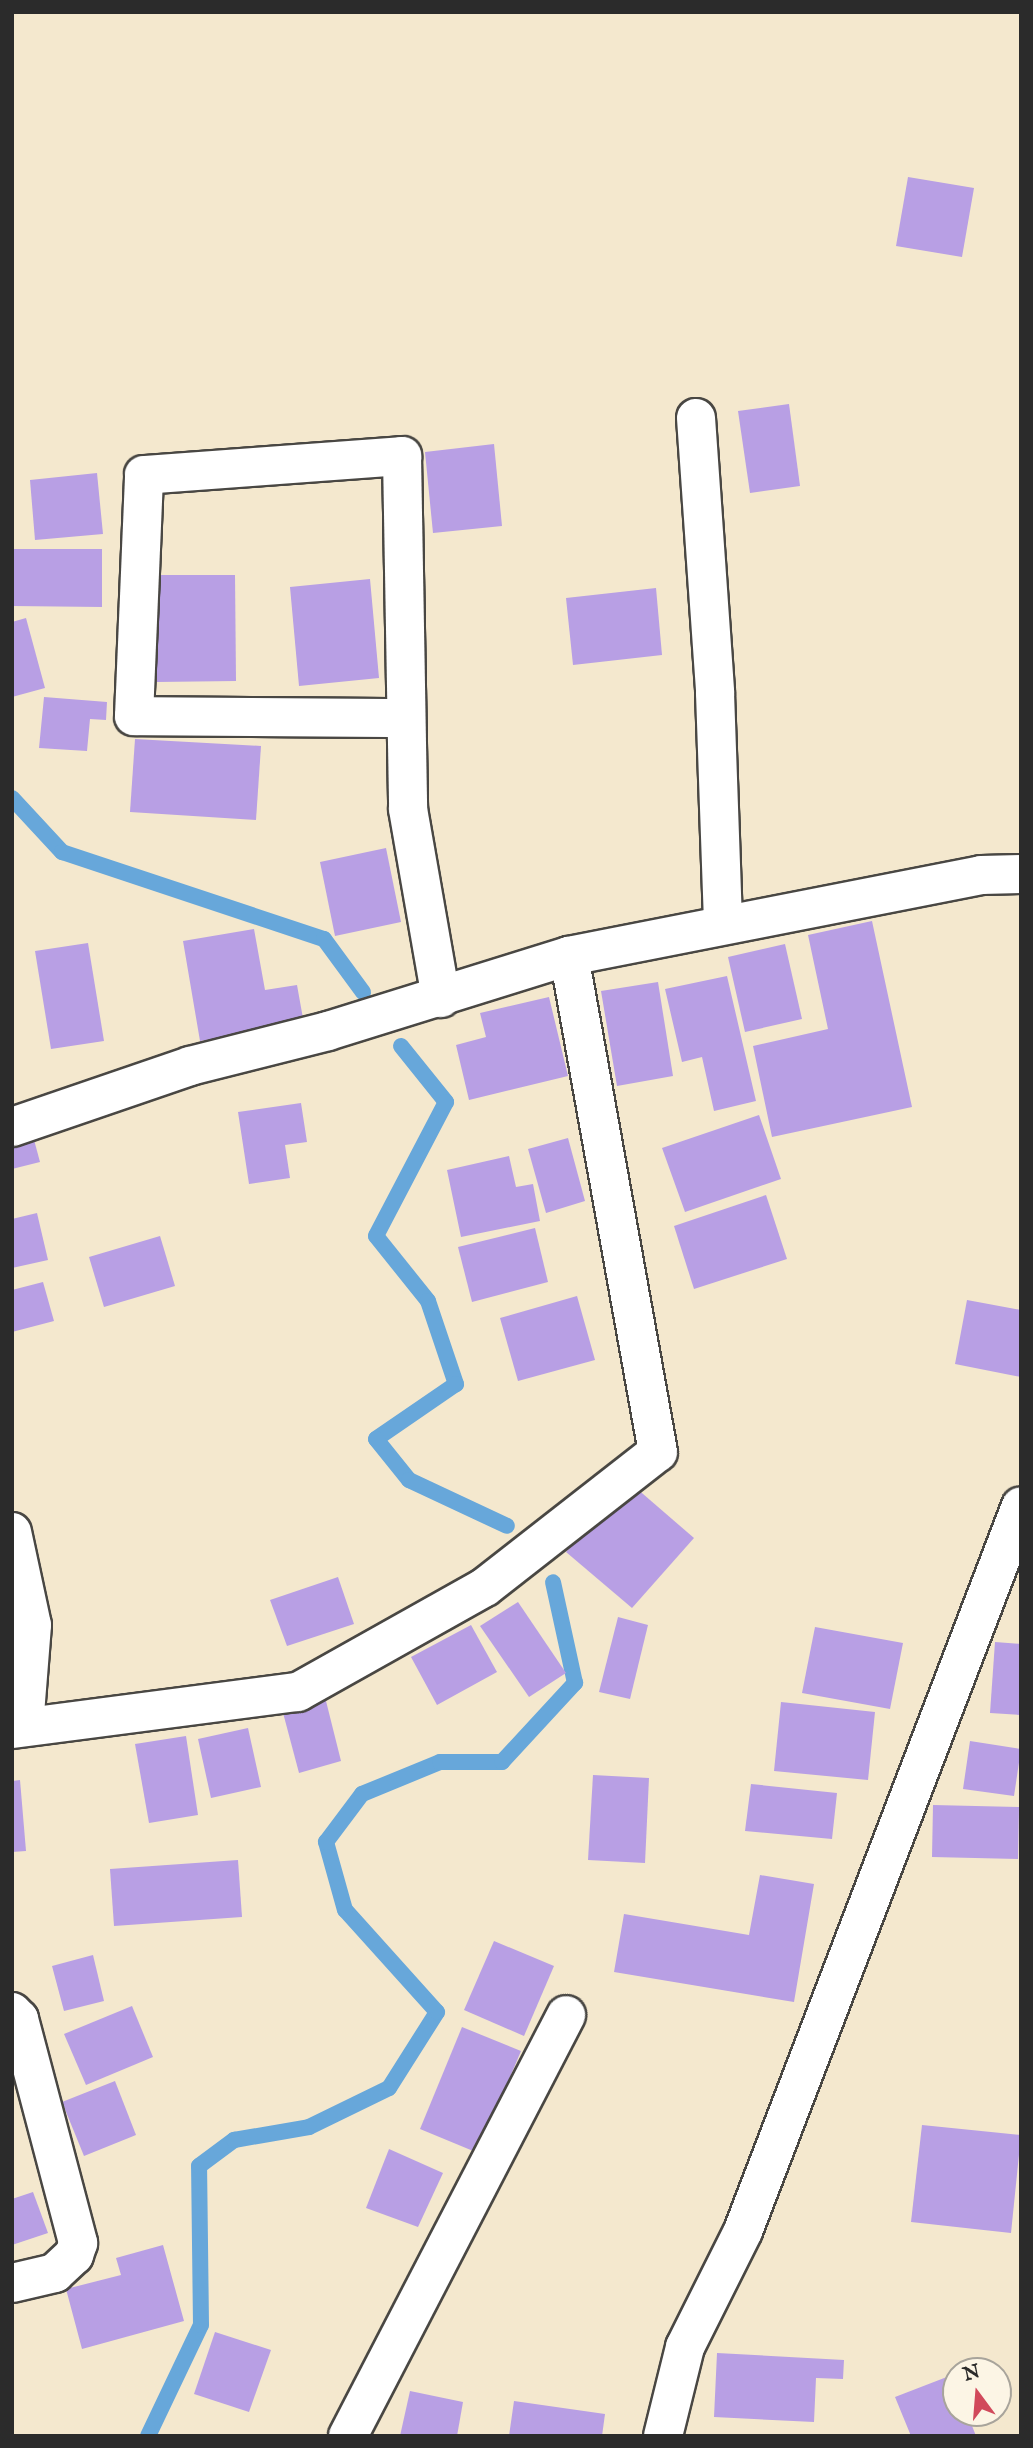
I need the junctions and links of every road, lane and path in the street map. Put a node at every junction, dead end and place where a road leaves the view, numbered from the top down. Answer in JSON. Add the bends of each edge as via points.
{"nodes":[{"id":1,"x":696,"y":418,"type":"dead end"},
{"id":2,"x":403,"y":718,"type":"junction"},
{"id":3,"x":1021,"y":874,"type":"edge"},
{"id":4,"x":723,"y":924,"type":"junction"},
{"id":5,"x":569,"y":956,"type":"junction"},
{"id":6,"x":441,"y":998,"type":"junction"},
{"id":7,"x":12,"y":1127,"type":"edge"},
{"id":8,"x":1021,"y":1506,"type":"edge"},
{"id":9,"x":12,"y":1532,"type":"edge"},
{"id":10,"x":18,"y":1727,"type":"edge"},
{"id":11,"x":12,"y":2012,"type":"edge"},
{"id":12,"x":566,"y":2015,"type":"dead end"},
{"id":13,"x":12,"y":2283,"type":"edge"},
{"id":14,"x":348,"y":2436,"type":"edge"},
{"id":15,"x":663,"y":2436,"type":"edge"}],
"edges":[{"from":1,"to":4,"type":"street","via":[[715,694]]},
{"from":2,"to":2,"type":"street","via":[[134,716],[144,475],[402,456]]},
{"from":2,"to":6,"type":"street","via":[[408,809]]},
{"from":3,"to":4,"type":"street","via":[[981,875]]},
{"from":4,"to":5,"type":"street"},
{"from":5,"to":6,"type":"street"},
{"from":5,"to":10,"type":"street","via":[[658,1452],[485,1587],[298,1692]]},
{"from":6,"to":7,"type":"street","via":[[190,1066]]},
{"from":8,"to":15,"type":"street","via":[[743,2231],[685,2347]]},
{"from":9,"to":10,"type":"street","via":[[32,1625]]},
{"from":11,"to":13,"type":"street","via":[[19,2019],[78,2243],[74,2255],[55,2273]]},
{"from":12,"to":14,"type":"street"}]}
